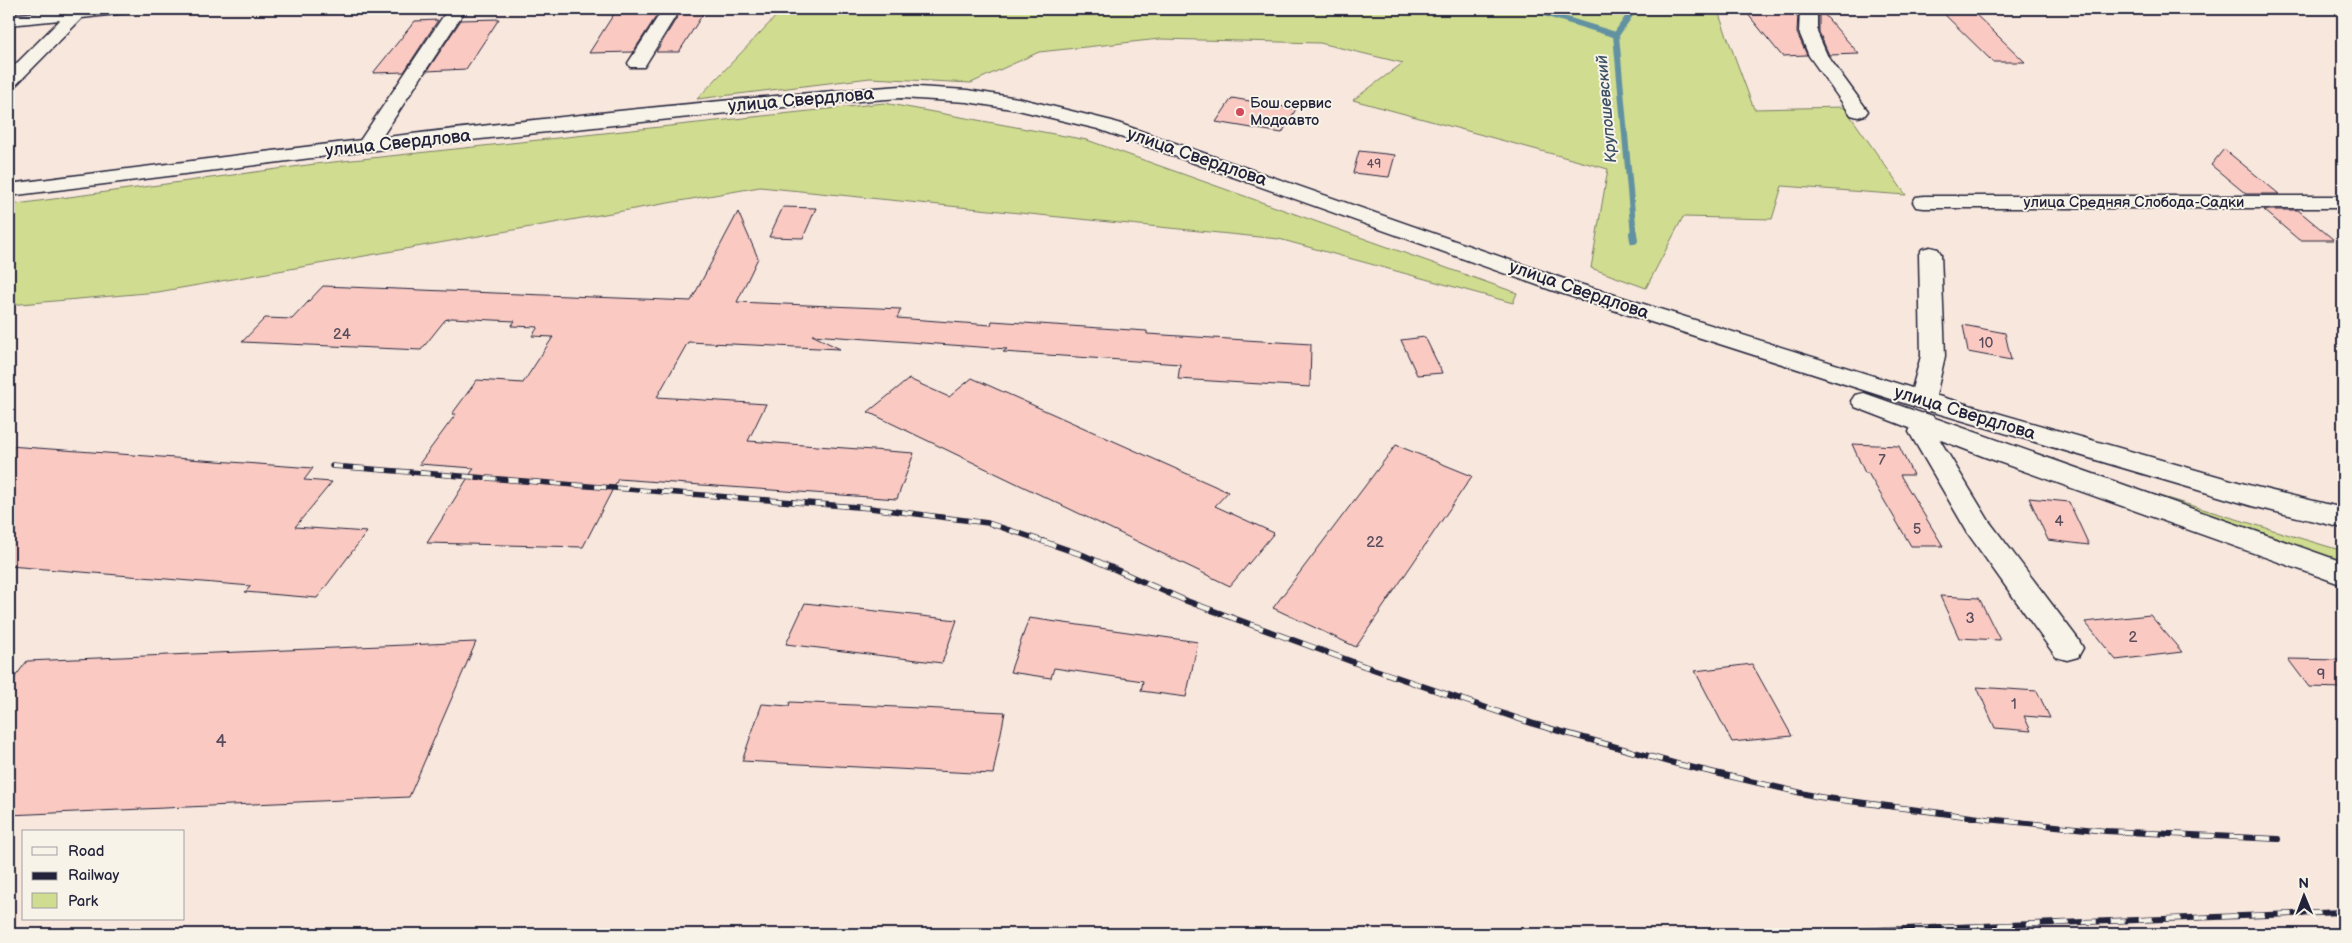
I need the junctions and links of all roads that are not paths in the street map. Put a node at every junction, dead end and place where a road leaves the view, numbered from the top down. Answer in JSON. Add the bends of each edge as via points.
{"nodes":[{"id":1,"x":119,"y":9,"type":"edge"},
{"id":2,"x":457,"y":9,"type":"edge"},
{"id":3,"x":671,"y":9,"type":"edge"},
{"id":4,"x":1808,"y":9,"type":"edge"},
{"id":5,"x":79,"y":11,"type":"edge"},
{"id":6,"x":9,"y":20,"type":"edge"},
{"id":7,"x":638,"y":63,"type":"dead end"},
{"id":8,"x":9,"y":81,"type":"edge"},
{"id":9,"x":1858,"y":111,"type":"dead end"},
{"id":10,"x":367,"y":145,"type":"junction"},
{"id":11,"x":9,"y":190,"type":"edge"},
{"id":12,"x":1924,"y":202,"type":"dead end"},
{"id":13,"x":2343,"y":202,"type":"edge"},
{"id":14,"x":1930,"y":254,"type":"dead end"},
{"id":15,"x":1923,"y":411,"type":"junction"},
{"id":16,"x":2252,"y":496,"type":"junction"},
{"id":17,"x":2343,"y":510,"type":"edge"},
{"id":18,"x":2343,"y":518,"type":"edge"},
{"id":19,"x":2343,"y":574,"type":"edge"},
{"id":20,"x":2067,"y":648,"type":"dead end"}],
"edges":[{"from":1,"to":5,"type":"main road"},
{"from":2,"to":10,"type":"main road"},
{"from":3,"to":7,"type":"main road"},
{"from":4,"to":9,"type":"main road","via":[[1808,32],[1818,56]]},
{"from":5,"to":6,"type":"main road"},
{"from":5,"to":8,"type":"main road"},
{"from":10,"to":11,"type":"main road","name":"улица Свердлова"},
{"from":10,"to":15,"type":"main road","name":"улица Свердлова","via":[[860,94],[900,92],[967,96],[1018,104],[1105,125],[1475,254],[1718,348]]},
{"from":12,"to":13,"type":"main road","name":"улица Средняя Слобода-Садки"},
{"from":14,"to":15,"type":"main road","via":[[1933,356]]},
{"from":15,"to":16,"type":"main road","name":"улица Свердлова"},
{"from":15,"to":19,"type":"main road","via":[[2041,466]]},
{"from":15,"to":20,"type":"main road","via":[[1922,432],[1979,528]]},
{"from":16,"to":17,"type":"main road"},
{"from":16,"to":18,"type":"main road","name":"улица Свердлова"}]}
